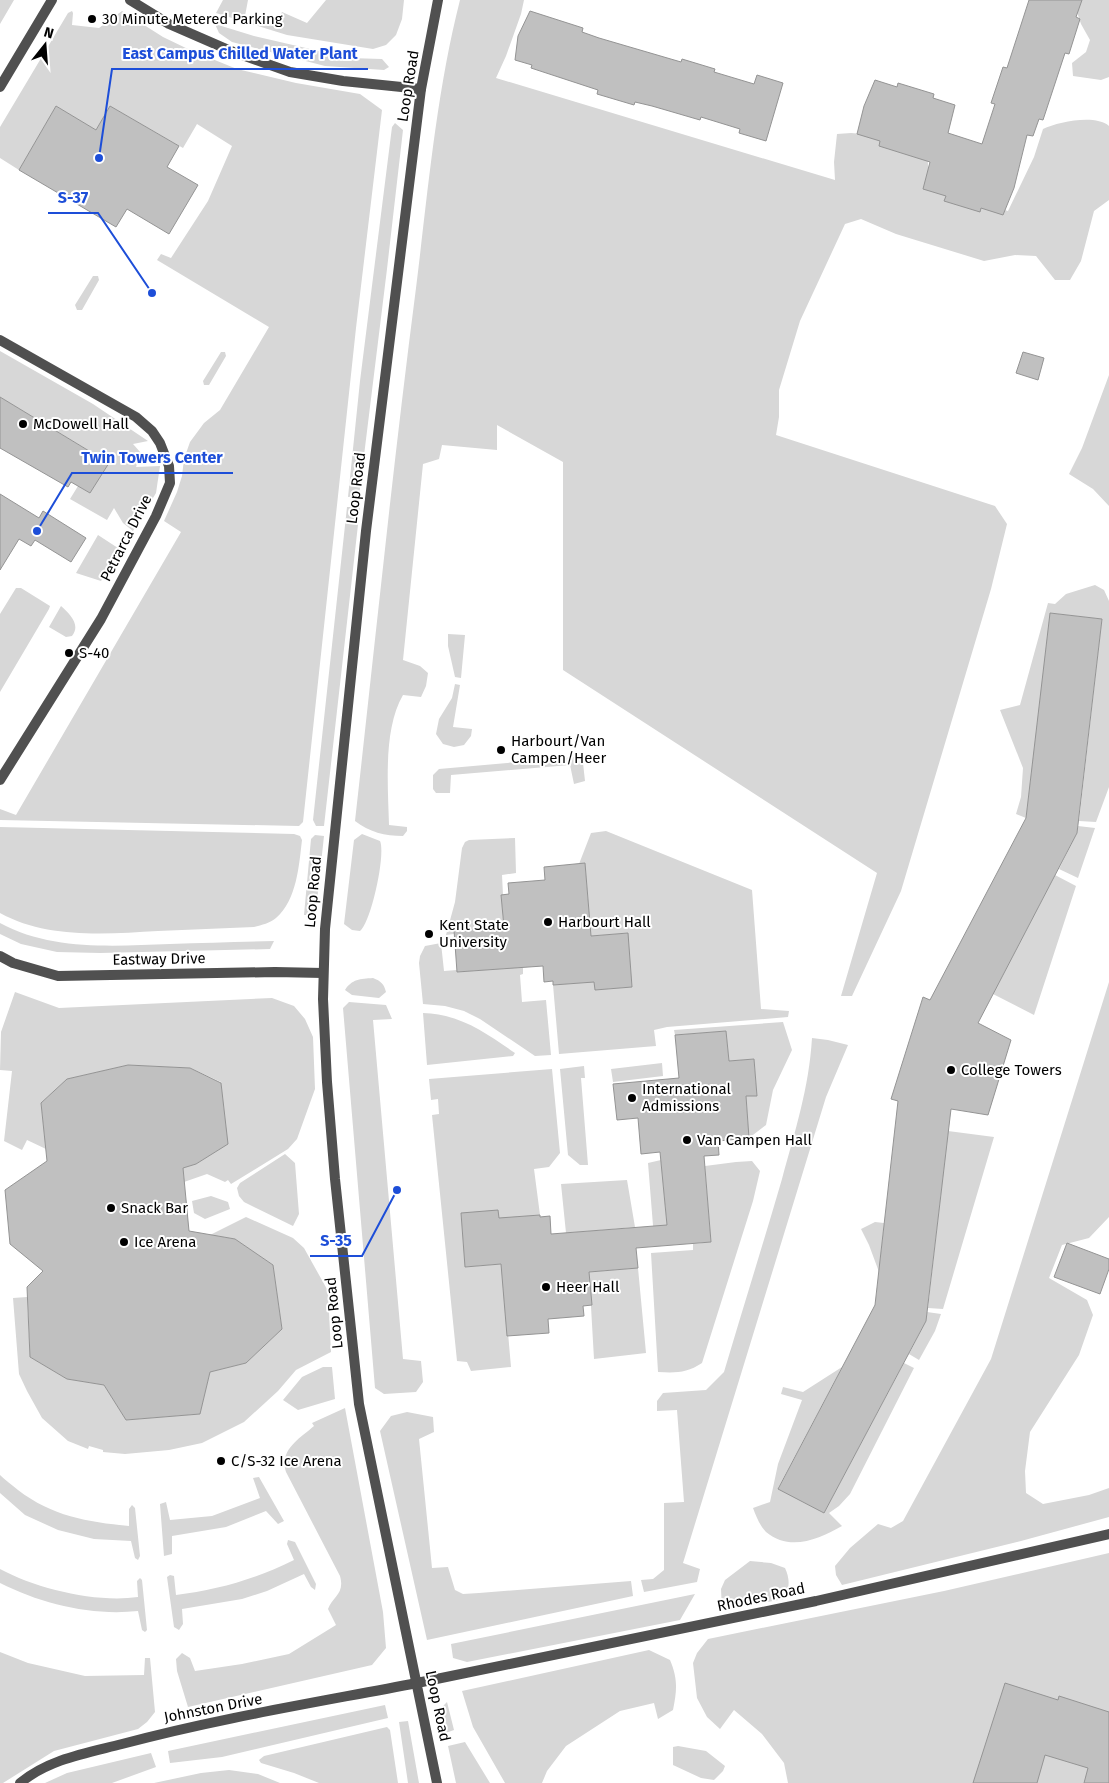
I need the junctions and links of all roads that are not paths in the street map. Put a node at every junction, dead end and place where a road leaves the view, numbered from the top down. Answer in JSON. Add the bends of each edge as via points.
{"nodes":[{"id":1,"x":52,"y":0,"type":"edge"},
{"id":2,"x":130,"y":0,"type":"edge"},
{"id":3,"x":438,"y":0,"type":"edge"},
{"id":4,"x":0,"y":87,"type":"edge"},
{"id":5,"x":421,"y":89,"type":"junction"},
{"id":6,"x":0,"y":340,"type":"edge"},
{"id":7,"x":0,"y":780,"type":"edge"},
{"id":8,"x":0,"y":956,"type":"edge"},
{"id":9,"x":323,"y":973,"type":"junction"},
{"id":10,"x":1109,"y":1534,"type":"edge"},
{"id":11,"x":418,"y":1684,"type":"junction"},
{"id":12,"x":20,"y":1783,"type":"edge"},
{"id":13,"x":438,"y":1783,"type":"edge"}],
"edges":[{"from":1,"to":4,"type":"street"},
{"from":2,"to":5,"type":"street","via":[[169,24],[290,72]]},
{"from":3,"to":5,"type":"street","name":"Loop Road"},
{"from":5,"to":9,"type":"street","name":"Loop Road","via":[[364,541],[324,929]]},
{"from":6,"to":7,"type":"street","name":"Petrarca Drive","via":[[136,417],[152,431],[160,444],[169,466],[170,483],[156,516],[101,618]]},
{"from":8,"to":9,"type":"street","name":"Eastway Drive","via":[[13,964],[58,976]]},
{"from":9,"to":11,"type":"street","name":"Loop Road","via":[[335,1179],[359,1404]]},
{"from":10,"to":11,"type":"street","name":"Rhodes Road","via":[[807,1603]]},
{"from":11,"to":12,"type":"street","name":"Johnston Drive","via":[[165,1732],[54,1763]]},
{"from":11,"to":13,"type":"street","name":"Loop Road"}]}
